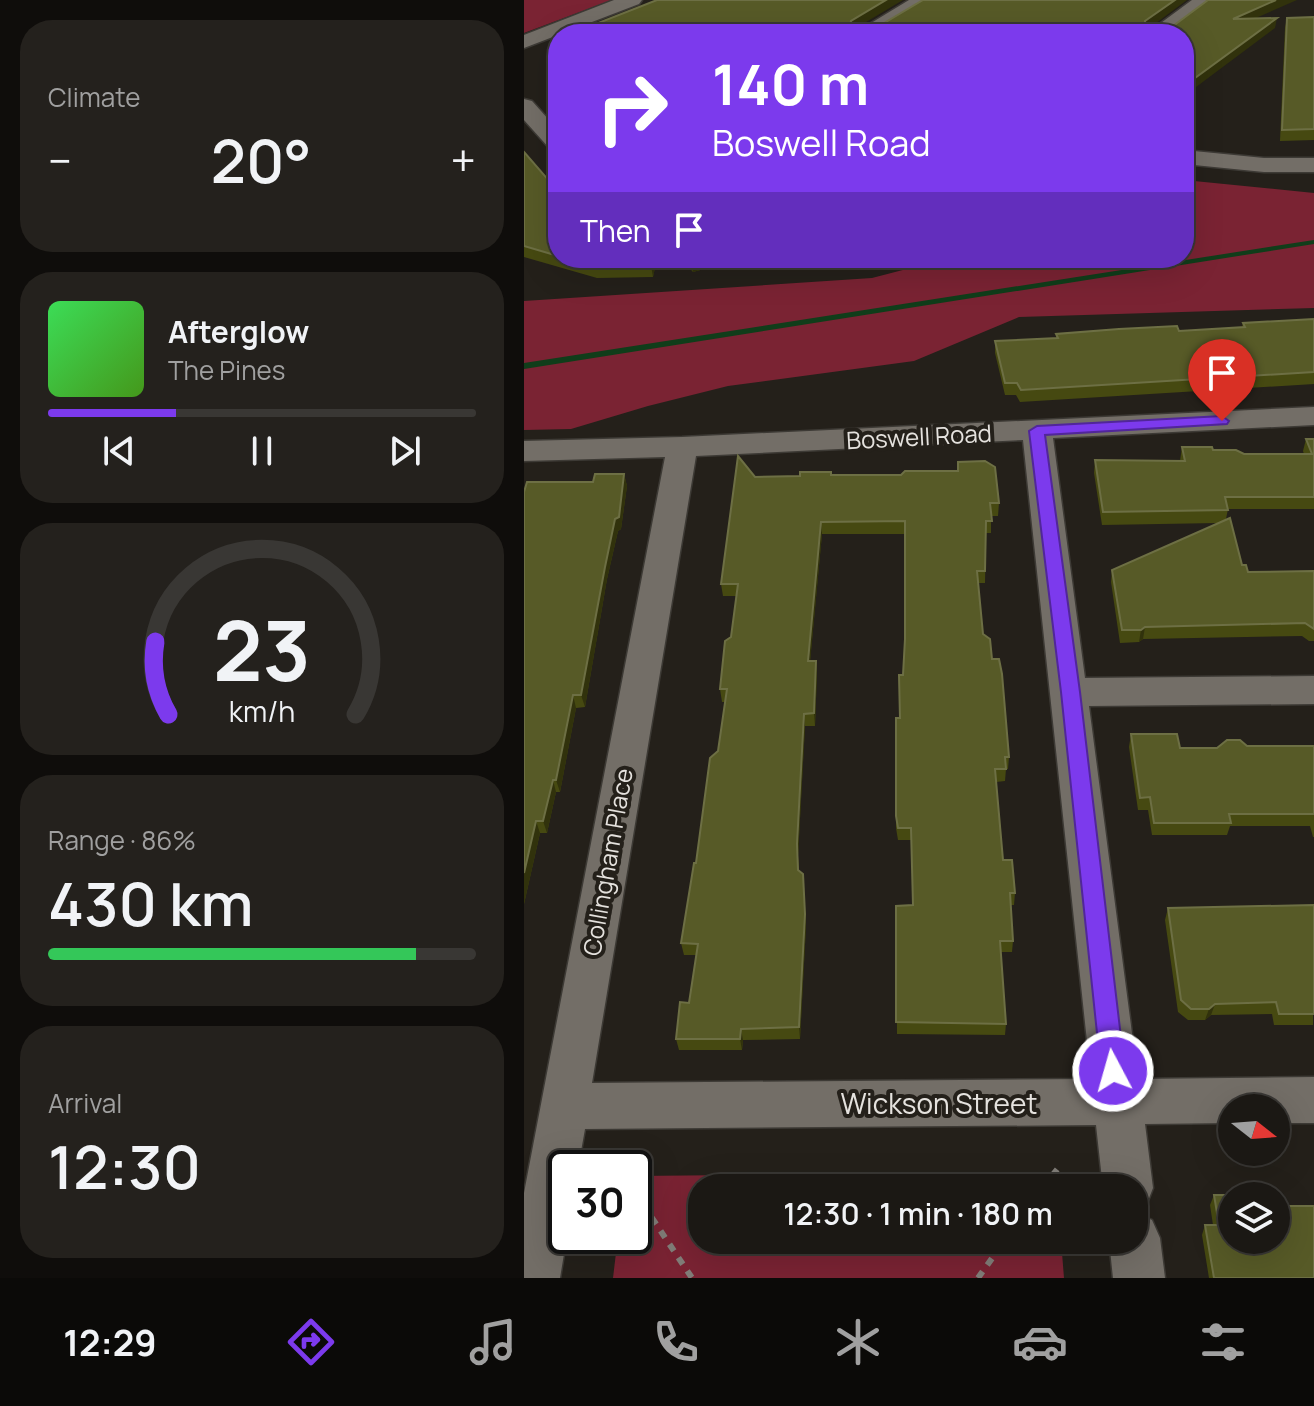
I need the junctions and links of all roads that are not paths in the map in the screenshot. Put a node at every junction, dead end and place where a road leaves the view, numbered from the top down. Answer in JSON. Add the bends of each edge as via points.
{"nodes":[{"id":1,"x":632,"y":0,"type":"edge"},
{"id":2,"x":924,"y":0,"type":"edge"},
{"id":3,"x":1205,"y":0,"type":"edge"},
{"id":4,"x":570,"y":24,"type":"edge"},
{"id":5,"x":881,"y":24,"type":"edge"},
{"id":6,"x":1170,"y":24,"type":"edge"},
{"id":7,"x":548,"y":33,"type":"edge"},
{"id":8,"x":524,"y":42,"type":"edge"},
{"id":9,"x":524,"y":106,"type":"edge"},
{"id":10,"x":548,"y":133,"type":"edge"},
{"id":11,"x":1194,"y":158,"type":"edge"},
{"id":12,"x":1314,"y":165,"type":"edge"},
{"id":13,"x":1314,"y":416,"type":"edge"},
{"id":14,"x":1037,"y":431,"type":"junction"},
{"id":15,"x":682,"y":447,"type":"junction"},
{"id":16,"x":524,"y":451,"type":"edge"},
{"id":17,"x":1314,"y":690,"type":"edge"},
{"id":18,"x":1071,"y":692,"type":"junction"},
{"id":19,"x":1314,"y":1100,"type":"edge"},
{"id":20,"x":1117,"y":1102,"type":"junction"},
{"id":21,"x":564,"y":1106,"type":"junction"},
{"id":22,"x":1126,"y":1174,"type":"edge"},
{"id":23,"x":1136,"y":1254,"type":"edge"},
{"id":24,"x":534,"y":1278,"type":"edge"},
{"id":25,"x":1139,"y":1278,"type":"edge"}],
"edges":[{"from":1,"to":4,"type":"street"},
{"from":2,"to":5,"type":"street"},
{"from":3,"to":6,"type":"street"},
{"from":7,"to":8,"type":"street"},
{"from":9,"to":10,"type":"street"},
{"from":11,"to":12,"type":"street"},
{"from":13,"to":14,"type":"street","name":"Boswell Road"},
{"from":14,"to":15,"type":"street","name":"Boswell Road"},
{"from":14,"to":18,"type":"street"},
{"from":15,"to":16,"type":"street","name":"Boswell Road"},
{"from":15,"to":21,"type":"street","name":"Collingham Place"},
{"from":17,"to":18,"type":"street"},
{"from":18,"to":20,"type":"street"},
{"from":19,"to":20,"type":"street","name":"Wickson Street"},
{"from":20,"to":21,"type":"street","name":"Wickson Street"},
{"from":20,"to":22,"type":"street"},
{"from":21,"to":24,"type":"street","name":"Collingham Place"},
{"from":23,"to":25,"type":"street"}]}
